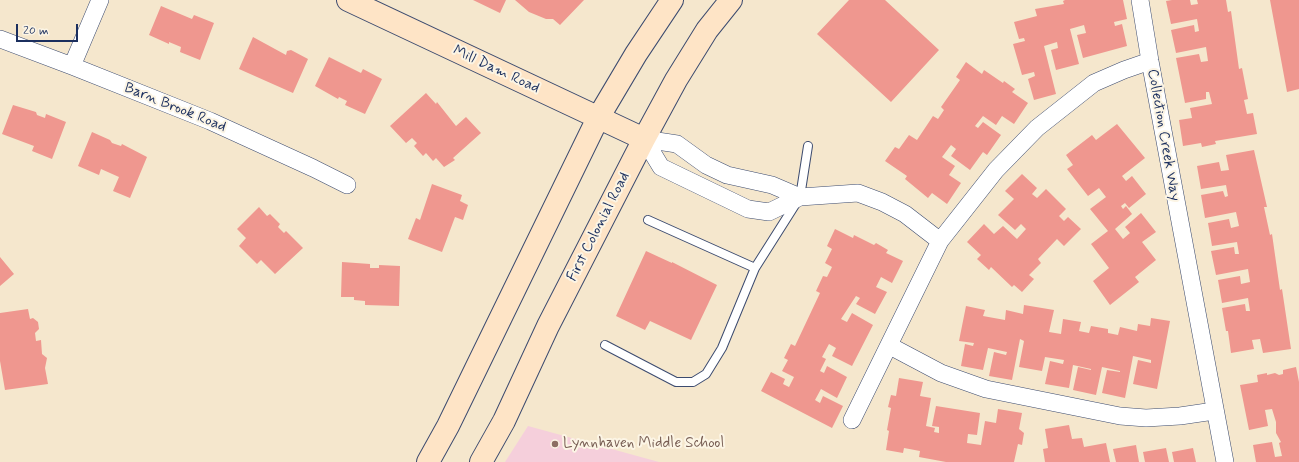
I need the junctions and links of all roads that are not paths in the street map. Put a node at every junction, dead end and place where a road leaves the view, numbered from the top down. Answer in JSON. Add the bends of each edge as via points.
{"nodes":[{"id":1,"x":100,"y":0,"type":"edge"},
{"id":2,"x":348,"y":0,"type":"edge"},
{"id":3,"x":672,"y":0,"type":"edge"},
{"id":4,"x":731,"y":0,"type":"edge"},
{"id":5,"x":1140,"y":0,"type":"edge"},
{"id":6,"x":0,"y":39,"type":"edge"},
{"id":7,"x":1150,"y":62,"type":"junction"},
{"id":8,"x":72,"y":66,"type":"junction"},
{"id":9,"x":598,"y":118,"type":"junction"},
{"id":10,"x":644,"y":139,"type":"junction"},
{"id":11,"x":808,"y":146,"type":"dead end"},
{"id":12,"x":347,"y":185,"type":"dead end"},
{"id":13,"x":800,"y":197,"type":"junction"},
{"id":14,"x":648,"y":220,"type":"dead end"},
{"id":15,"x":940,"y":241,"type":"junction"},
{"id":16,"x":755,"y":268,"type":"junction"},
{"id":17,"x":605,"y":345,"type":"dead end"},
{"id":18,"x":890,"y":346,"type":"junction"},
{"id":19,"x":1214,"y":411,"type":"junction"},
{"id":20,"x":852,"y":420,"type":"dead end"},
{"id":21,"x":428,"y":462,"type":"edge"},
{"id":22,"x":481,"y":462,"type":"edge"},
{"id":23,"x":1225,"y":462,"type":"edge"}],
"edges":[{"from":1,"to":8,"type":"street"},
{"from":2,"to":9,"type":"main road","name":"Mill Dam Road"},
{"from":3,"to":9,"type":"main road"},
{"from":4,"to":10,"type":"main road","name":"First Colonial Road","via":[[676,80]]},
{"from":5,"to":7,"type":"street"},
{"from":6,"to":8,"type":"street","name":"Barn Brook Road"},
{"from":7,"to":15,"type":"street","name":"Collection Creek Way","via":[[1094,83],[1037,128],[996,170]]},
{"from":7,"to":19,"type":"street","name":"Collection Creek Way"},
{"from":8,"to":12,"type":"street","name":"Barn Brook Road","via":[[210,121]]},
{"from":9,"to":10,"type":"main road","name":"Mill Dam Road"},
{"from":9,"to":21,"type":"main road"},
{"from":10,"to":13,"type":"street","name":"Mill Dam Road","via":[[677,144],[706,165],[727,175],[772,185]]},
{"from":10,"to":13,"type":"street","name":"Mill Dam Road","via":[[661,167],[748,209],[769,212]]},
{"from":10,"to":22,"type":"main road","name":"First Colonial Road","via":[[548,326],[504,421]]},
{"from":11,"to":13,"type":"lane"},
{"from":13,"to":15,"type":"street","name":"Mill Dam Road","via":[[858,193],[905,214]]},
{"from":13,"to":16,"type":"lane"},
{"from":14,"to":16,"type":"lane"},
{"from":15,"to":18,"type":"street","name":"Collection Creek Way"},
{"from":16,"to":17,"type":"lane","via":[[722,348],[706,374],[693,382],[676,382]]},
{"from":18,"to":19,"type":"street","via":[[941,373],[986,389],[1120,416],[1146,418]]},
{"from":18,"to":20,"type":"street","name":"Collection Creek Way"},
{"from":19,"to":23,"type":"street","name":"Collection Creek Way"}]}
